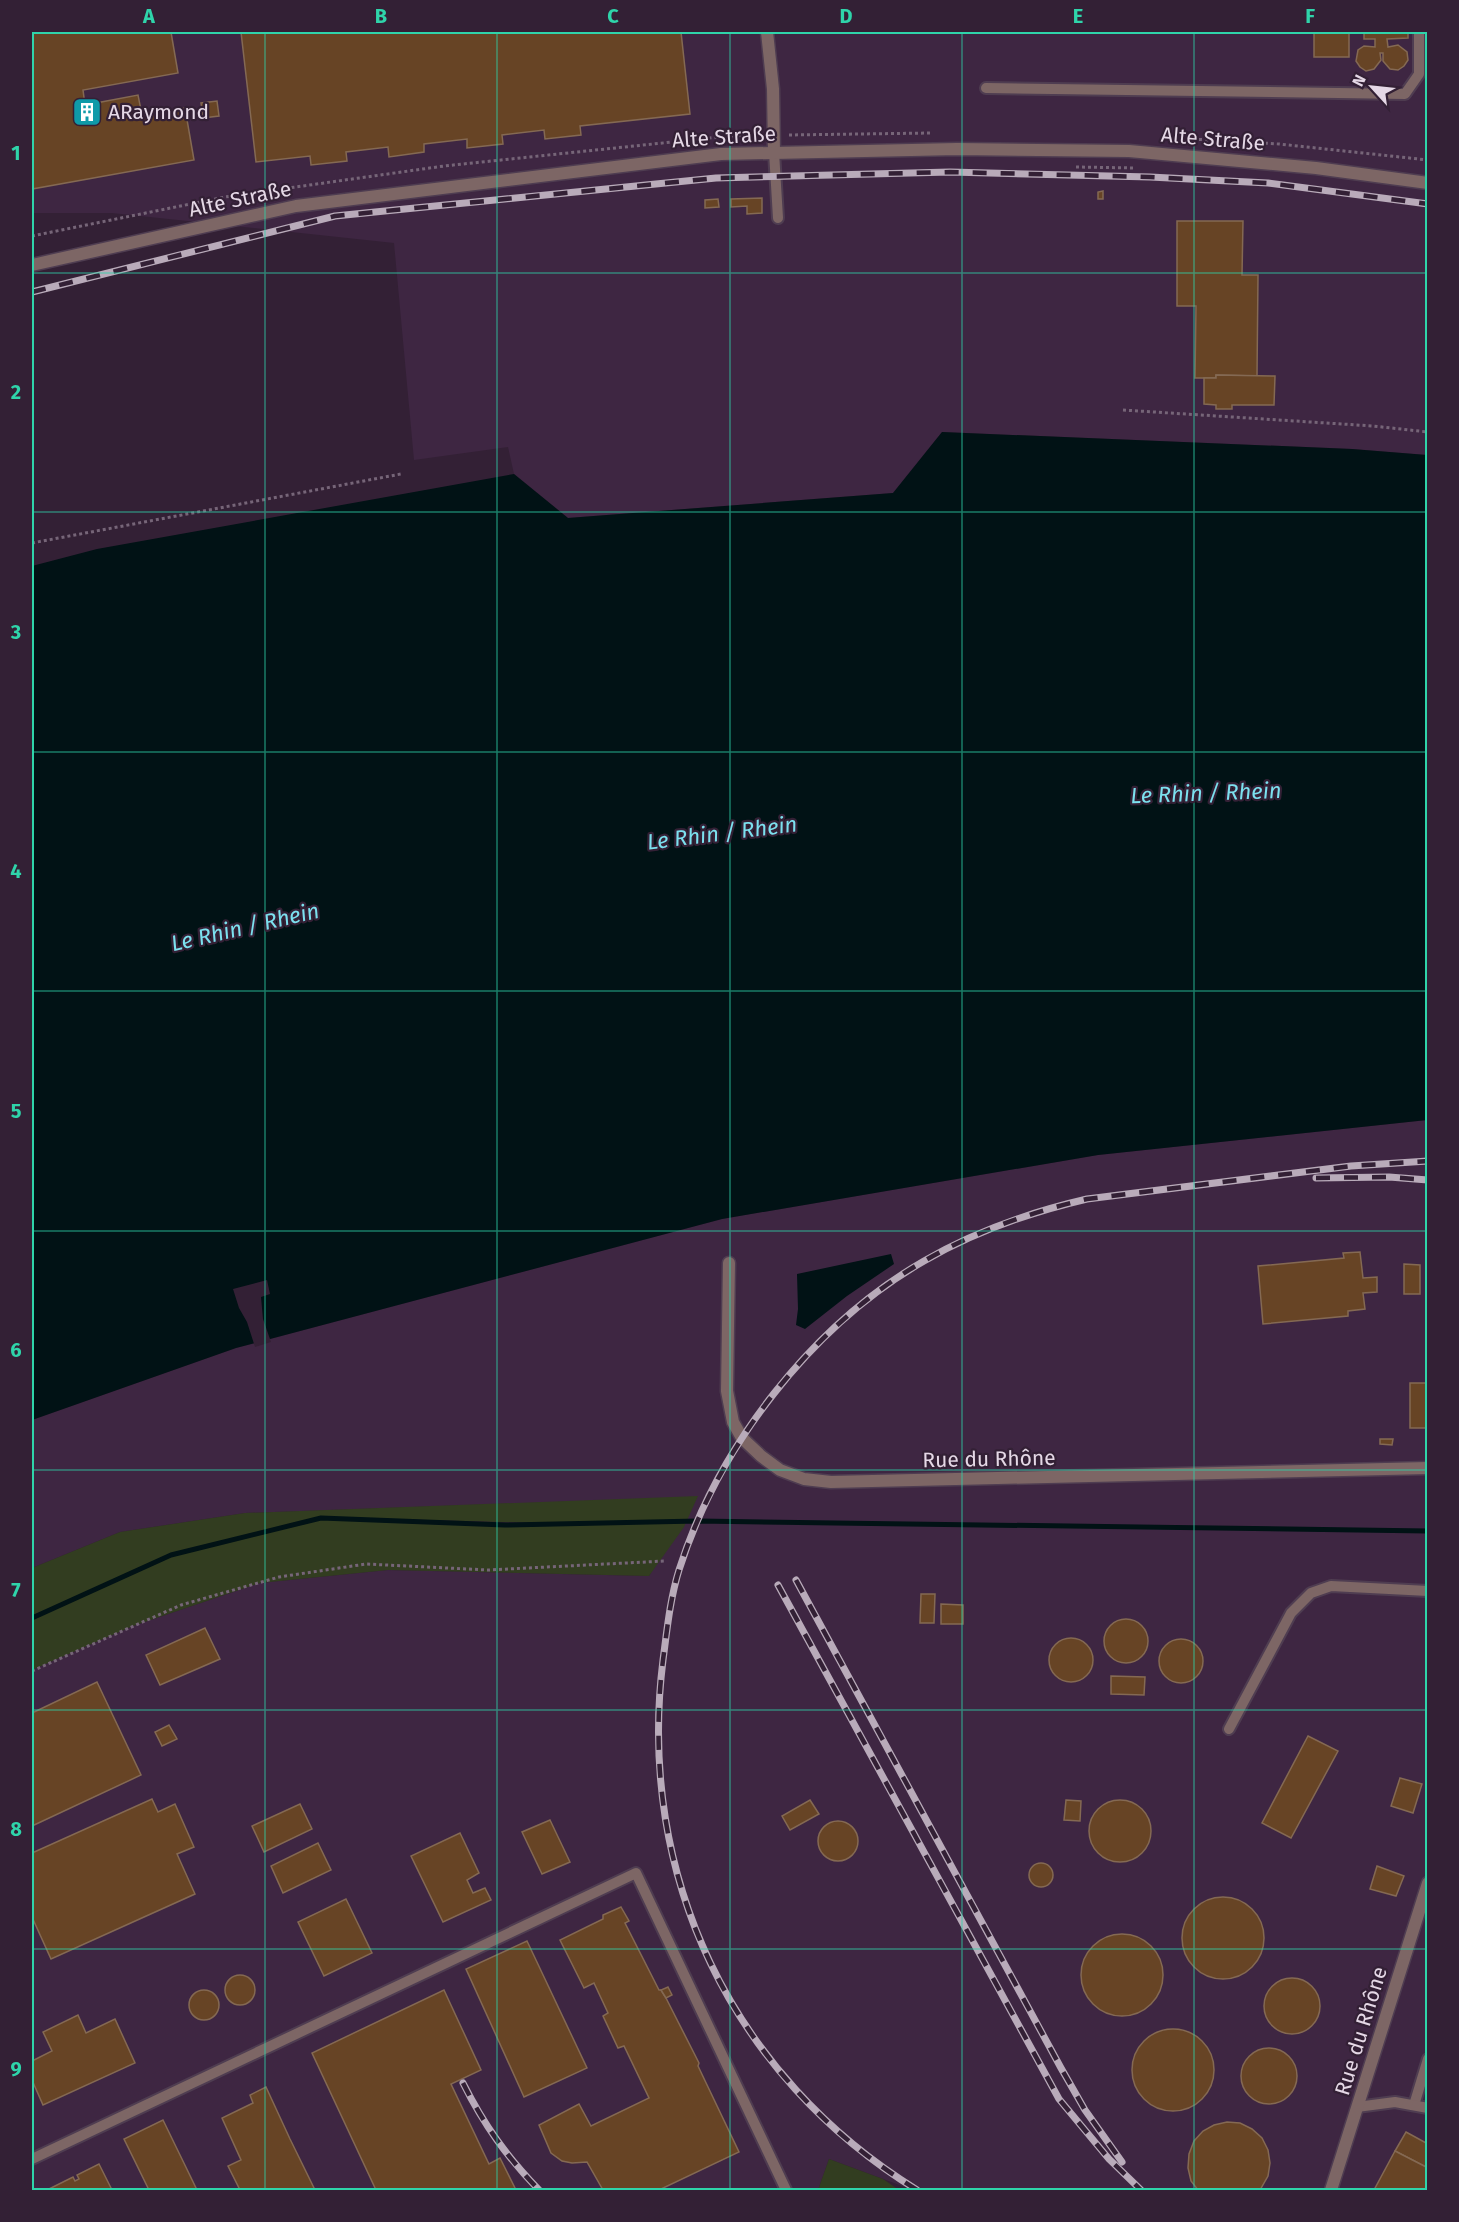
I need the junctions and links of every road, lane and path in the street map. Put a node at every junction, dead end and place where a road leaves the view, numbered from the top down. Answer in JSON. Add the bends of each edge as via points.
{"nodes":[{"id":1,"x":767,"y":32,"type":"edge"},
{"id":2,"x":1419,"y":32,"type":"edge"},
{"id":3,"x":986,"y":88,"type":"dead end"},
{"id":4,"x":774,"y":152,"type":"junction"},
{"id":5,"x":1071,"y":167,"type":"dead end"},
{"id":6,"x":1145,"y":168,"type":"dead end"},
{"id":7,"x":1428,"y":183,"type":"edge"},
{"id":8,"x":225,"y":197,"type":"dead end"},
{"id":9,"x":778,"y":218,"type":"dead end"},
{"id":10,"x":32,"y":236,"type":"edge"},
{"id":11,"x":32,"y":265,"type":"edge"},
{"id":12,"x":1123,"y":410,"type":"dead end"},
{"id":13,"x":1428,"y":432,"type":"edge"},
{"id":14,"x":401,"y":474,"type":"dead end"},
{"id":15,"x":32,"y":543,"type":"edge"},
{"id":16,"x":729,"y":1263,"type":"dead end"},
{"id":17,"x":1428,"y":1468,"type":"edge"},
{"id":18,"x":665,"y":1561,"type":"dead end"},
{"id":19,"x":1428,"y":1592,"type":"edge"},
{"id":20,"x":32,"y":1671,"type":"edge"},
{"id":21,"x":1229,"y":1729,"type":"dead end"},
{"id":22,"x":1428,"y":1883,"type":"edge"},
{"id":23,"x":1428,"y":2059,"type":"edge"},
{"id":24,"x":1414,"y":2105,"type":"junction"},
{"id":25,"x":1357,"y":2107,"type":"junction"},
{"id":26,"x":1428,"y":2108,"type":"edge"},
{"id":27,"x":32,"y":2158,"type":"edge"},
{"id":28,"x":786,"y":2190,"type":"edge"},
{"id":29,"x":1331,"y":2190,"type":"edge"}],
"edges":[{"from":1,"to":4,"type":"street"},
{"from":2,"to":3,"type":"lane","via":[[1419,74],[1405,94]]},
{"from":4,"to":7,"type":"street","name":"Alte Straße","via":[[1129,151]]},
{"from":4,"to":9,"type":"lane"},
{"from":4,"to":11,"type":"street","name":"Alte Straße","via":[[721,154],[296,206]]},
{"from":5,"to":6,"type":"path"},
{"from":8,"to":10,"type":"path"},
{"from":12,"to":13,"type":"path"},
{"from":14,"to":15,"type":"path"},
{"from":16,"to":17,"type":"street","name":"Rue du Rhône","via":[[727,1391],[733,1422],[760,1456],[780,1470],[804,1479],[843,1482]]},
{"from":18,"to":20,"type":"path","via":[[488,1570],[366,1564],[279,1577],[181,1605]]},
{"from":19,"to":21,"type":"lane","via":[[1331,1586],[1311,1593],[1291,1613]]},
{"from":22,"to":25,"type":"street","name":"Rue du Rhône"},
{"from":23,"to":24,"type":"lane"},
{"from":24,"to":25,"type":"lane","via":[[1395,2102]]},
{"from":24,"to":26,"type":"lane"},
{"from":25,"to":29,"type":"street","name":"Rue du Rhône"},
{"from":27,"to":28,"type":"lane","via":[[636,1873]]}]}
